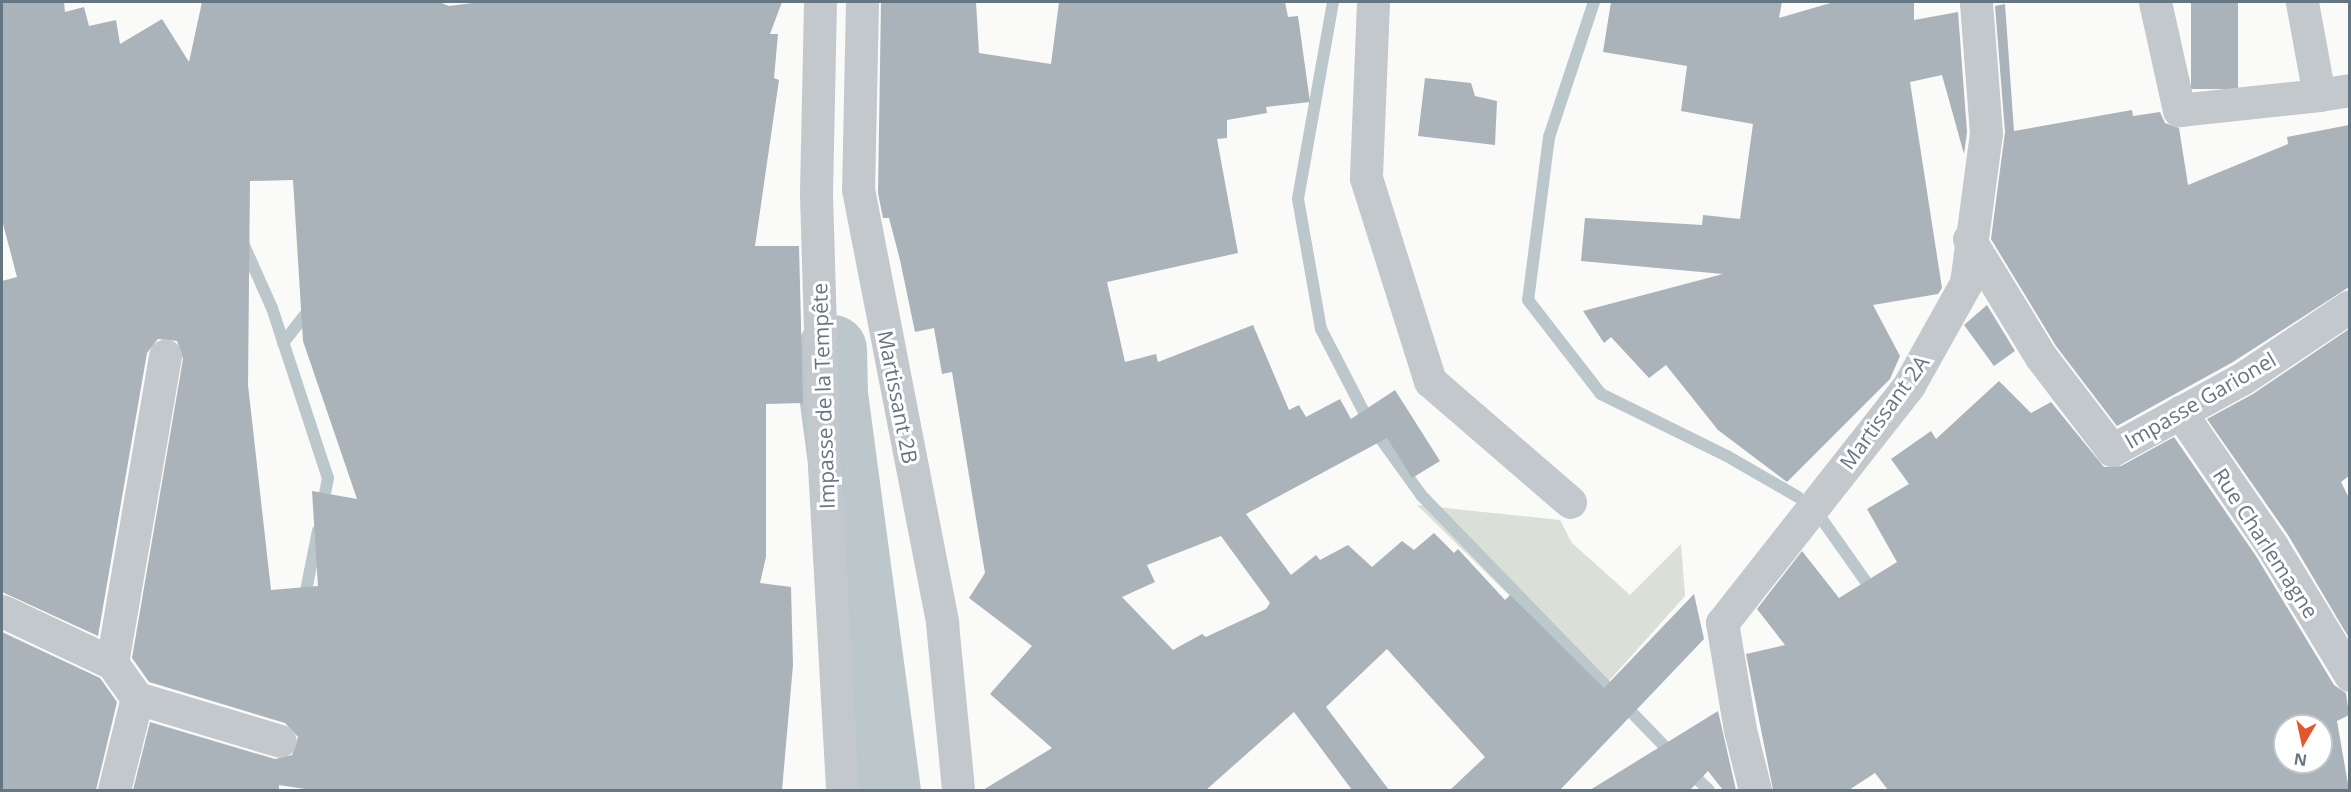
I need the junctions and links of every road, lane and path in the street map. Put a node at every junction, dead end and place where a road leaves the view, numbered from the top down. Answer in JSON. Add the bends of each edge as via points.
{"nodes":[{"id":1,"x":820,"y":2,"type":"edge"},
{"id":2,"x":862,"y":2,"type":"edge"},
{"id":3,"x":1373,"y":2,"type":"edge"},
{"id":4,"x":1976,"y":2,"type":"edge"},
{"id":5,"x":2155,"y":2,"type":"edge"},
{"id":6,"x":2301,"y":2,"type":"edge"},
{"id":7,"x":2334,"y":92,"type":"edge"},
{"id":8,"x":1969,"y":238,"type":"junction"},
{"id":9,"x":2349,"y":306,"type":"edge"},
{"id":10,"x":165,"y":356,"type":"dead end"},
{"id":11,"x":2180,"y":412,"type":"junction"},
{"id":12,"x":1570,"y":502,"type":"dead end"},
{"id":13,"x":2,"y":611,"type":"edge"},
{"id":14,"x":112,"y":663,"type":"junction"},
{"id":15,"x":2349,"y":675,"type":"edge"},
{"id":16,"x":137,"y":698,"type":"junction"},
{"id":17,"x":268,"y":739,"type":"dead end"},
{"id":18,"x":114,"y":790,"type":"edge"},
{"id":19,"x":842,"y":790,"type":"edge"},
{"id":20,"x":958,"y":790,"type":"edge"},
{"id":21,"x":1755,"y":790,"type":"edge"}],
"edges":[{"from":1,"to":19,"type":"street","name":"Impasse de la Tempête","via":[[816,194],[824,466]]},
{"from":2,"to":20,"type":"street","name":"Martissant 2B","via":[[858,189],[942,623]]},
{"from":3,"to":12,"type":"street","via":[[1366,178],[1430,381]]},
{"from":4,"to":8,"type":"street","name":"Martissant 2A","via":[[1986,133]]},
{"from":5,"to":7,"type":"street","via":[[2179,110]]},
{"from":6,"to":7,"type":"street"},
{"from":8,"to":11,"type":"street","name":"Impasse Garionel","via":[[2041,357],[2112,450]]},
{"from":8,"to":21,"type":"street","name":"Martissant 2A","via":[[1966,283],[1909,385],[1722,623],[1740,730]]},
{"from":9,"to":11,"type":"street","name":"Impasse Garionel","via":[[2243,378]]},
{"from":10,"to":14,"type":"street"},
{"from":11,"to":15,"type":"street","name":"Rue Charlemagne","via":[[2272,546]]},
{"from":13,"to":14,"type":"street"},
{"from":14,"to":16,"type":"street"},
{"from":16,"to":17,"type":"street"},
{"from":16,"to":18,"type":"street"}]}
